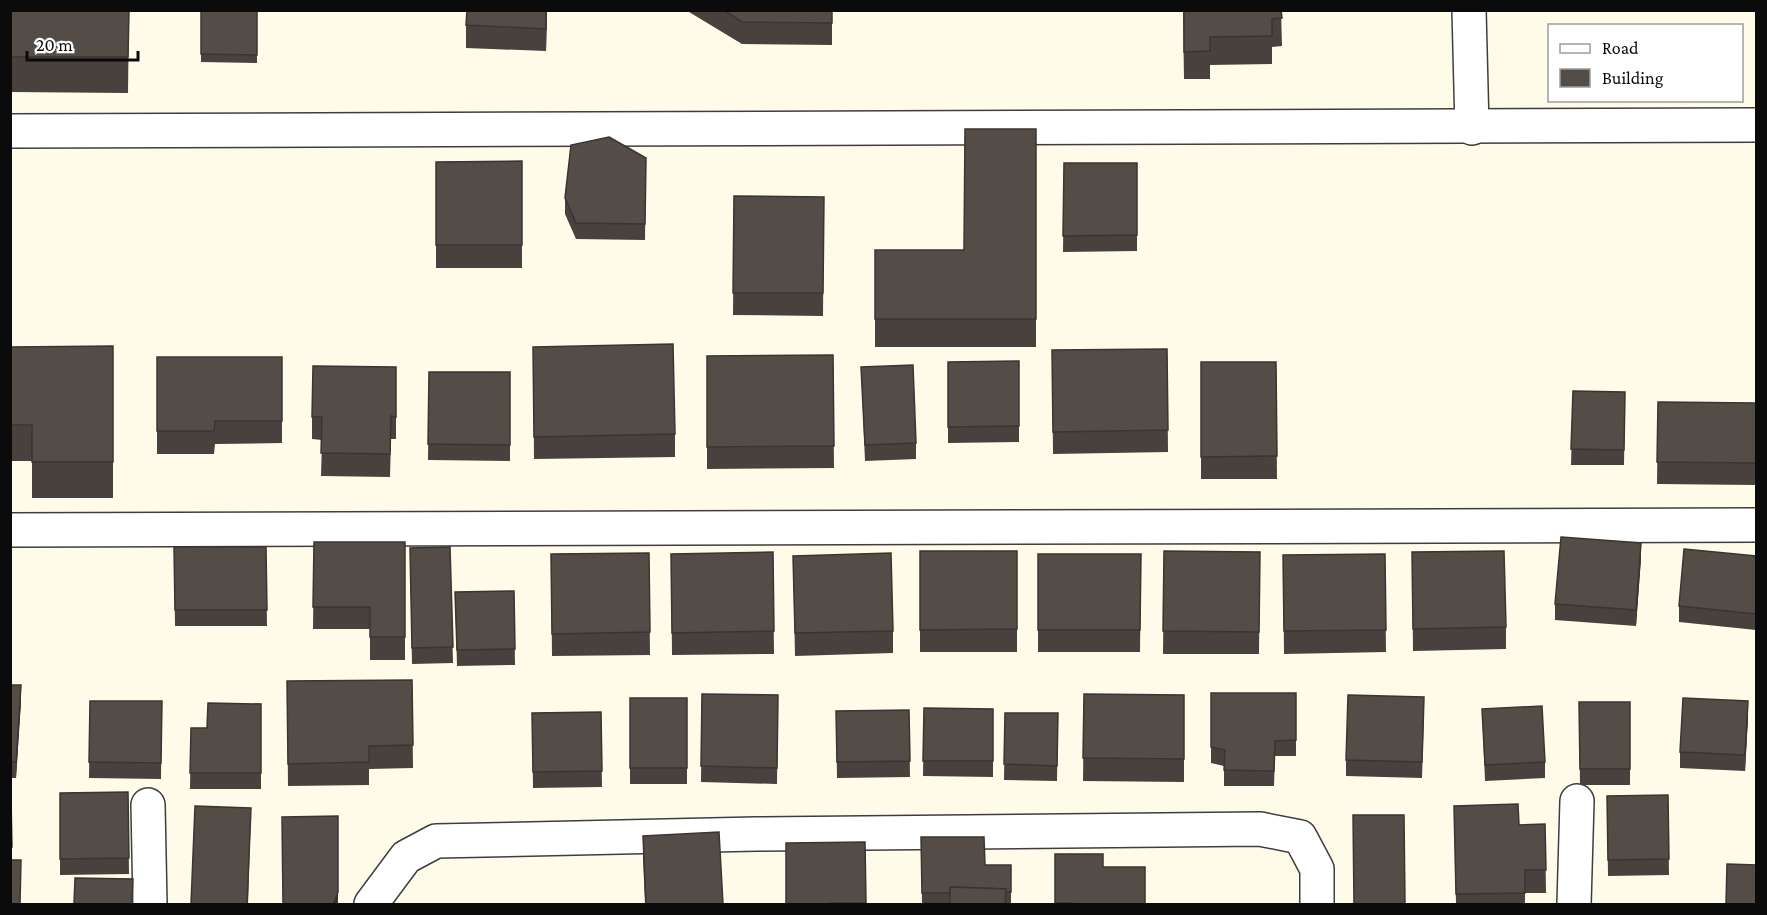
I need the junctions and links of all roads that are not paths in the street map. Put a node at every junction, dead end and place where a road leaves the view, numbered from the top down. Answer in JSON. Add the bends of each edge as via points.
{"nodes":[{"id":1,"x":1469,"y":10,"type":"edge"},
{"id":2,"x":1756,"y":125,"type":"edge"},
{"id":3,"x":1472,"y":128,"type":"junction"},
{"id":4,"x":10,"y":131,"type":"edge"},
{"id":5,"x":1756,"y":525,"type":"edge"},
{"id":6,"x":10,"y":530,"type":"edge"},
{"id":7,"x":1577,"y":801,"type":"dead end"},
{"id":8,"x":148,"y":805,"type":"dead end"},
{"id":9,"x":150,"y":904,"type":"edge"},
{"id":10,"x":370,"y":904,"type":"edge"},
{"id":11,"x":1317,"y":904,"type":"edge"},
{"id":12,"x":1574,"y":904,"type":"edge"}],
"edges":[{"from":1,"to":3,"type":"street"},
{"from":2,"to":3,"type":"street"},
{"from":3,"to":4,"type":"street"},
{"from":5,"to":6,"type":"street"},
{"from":7,"to":12,"type":"street"},
{"from":8,"to":9,"type":"street"},
{"from":10,"to":11,"type":"street","via":[[406,857],[436,841],[1260,829],[1300,837],[1317,869]]}]}
